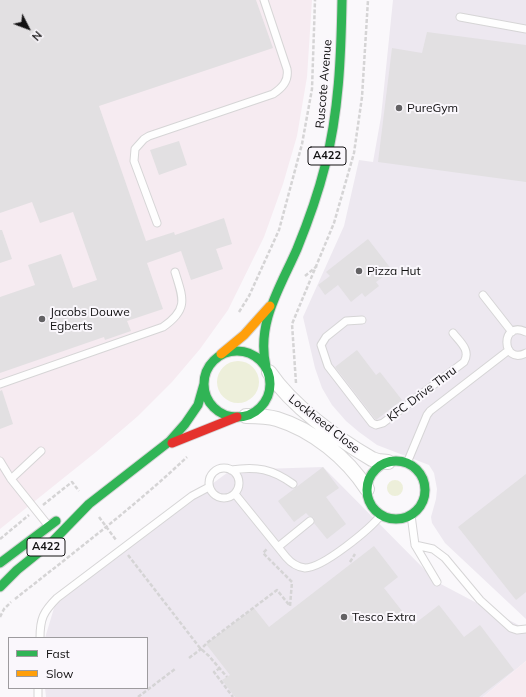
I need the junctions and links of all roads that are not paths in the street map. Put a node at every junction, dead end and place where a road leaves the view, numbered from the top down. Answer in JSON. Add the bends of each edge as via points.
{"nodes":[{"id":1,"x":264,"y":0,"type":"edge"},
{"id":2,"x":342,"y":0,"type":"edge"},
{"id":3,"x":460,"y":17,"type":"dead end"},
{"id":4,"x":526,"y":29,"type":"edge"},
{"id":5,"x":157,"y":223,"type":"dead end"},
{"id":6,"x":175,"y":272,"type":"dead end"},
{"id":7,"x":483,"y":295,"type":"dead end"},
{"id":8,"x":272,"y":303,"type":"junction"},
{"id":9,"x":362,"y":320,"type":"dead end"},
{"id":10,"x":512,"y":332,"type":"junction"},
{"id":11,"x":526,"y":332,"type":"edge"},
{"id":12,"x":453,"y":333,"type":"dead end"},
{"id":13,"x":509,"y":350,"type":"junction"},
{"id":14,"x":526,"y":353,"type":"edge"},
{"id":15,"x":218,"y":356,"type":"junction"},
{"id":16,"x":268,"y":370,"type":"junction"},
{"id":17,"x":0,"y":384,"type":"edge"},
{"id":18,"x":204,"y":384,"type":"junction"},
{"id":19,"x":242,"y":417,"type":"junction"},
{"id":20,"x":162,"y":448,"type":"junction"},
{"id":21,"x":41,"y":451,"type":"dead end"},
{"id":22,"x":0,"y":461,"type":"edge"},
{"id":23,"x":388,"y":462,"type":"junction"},
{"id":24,"x":408,"y":463,"type":"junction"},
{"id":25,"x":231,"y":470,"type":"junction"},
{"id":26,"x":11,"y":479,"type":"junction"},
{"id":27,"x":293,"y":484,"type":"dead end"},
{"id":28,"x":210,"y":487,"type":"junction"},
{"id":29,"x":367,"y":490,"type":"junction"},
{"id":30,"x":235,"y":494,"type":"junction"},
{"id":31,"x":89,"y":504,"type":"junction"},
{"id":32,"x":381,"y":515,"type":"junction"},
{"id":33,"x":412,"y":515,"type":"junction"},
{"id":34,"x":310,"y":521,"type":"dead end"},
{"id":35,"x":49,"y":526,"type":"junction"},
{"id":36,"x":276,"y":544,"type":"junction"},
{"id":37,"x":415,"y":545,"type":"junction"},
{"id":38,"x":0,"y":563,"type":"edge"},
{"id":39,"x":437,"y":582,"type":"dead end"},
{"id":40,"x":0,"y":587,"type":"edge"},
{"id":41,"x":526,"y":629,"type":"edge"},
{"id":42,"x":40,"y":637,"type":"edge"}],
"edges":[{"from":1,"to":5,"type":"lane","via":[[287,69],[286,82],[272,94],[149,136],[139,144],[135,149],[134,161]]},
{"from":2,"to":8,"type":"main road","name":"Ruscote Avenue","number":"A422","via":[[339,80],[328,155],[308,220]]},
{"from":3,"to":4,"type":"lane"},
{"from":6,"to":17,"type":"lane","via":[[183,301],[176,317],[163,327]]},
{"from":7,"to":10,"type":"lane"},
{"from":8,"to":15,"type":"main road","name":"Ruscote Avenue","number":"A422","via":[[244,335]]},
{"from":8,"to":16,"type":"main road","name":"Ruscote Avenue","number":"A422","via":[[263,346]]},
{"from":9,"to":12,"type":"lane","name":"KFC Drive Thru","via":[[346,321],[326,337],[321,345],[328,366],[376,425],[383,423],[464,362],[467,351]]},
{"from":10,"to":11,"type":"lane"},
{"from":10,"to":13,"type":"lane","via":[[507,338]]},
{"from":13,"to":14,"type":"lane","via":[[519,355]]},
{"from":13,"to":24,"type":"lane","via":[[430,411]]},
{"from":15,"to":16,"type":"main road","via":[[228,352],[244,351],[259,358]]},
{"from":15,"to":18,"type":"main road","via":[[205,373]]},
{"from":16,"to":19,"type":"main road","via":[[271,381],[267,399],[262,407]]},
{"from":16,"to":23,"type":"street","name":"Lockheed Close","via":[[281,389],[296,404],[327,428],[372,459]]},
{"from":18,"to":19,"type":"main road","via":[[205,394],[217,411],[226,416]]},
{"from":18,"to":20,"type":"main road","number":"A422","via":[[192,415]]},
{"from":19,"to":20,"type":"main road","number":"A422"},
{"from":19,"to":29,"type":"street","name":"Lockheed Close","via":[[276,419],[298,428],[344,460]]},
{"from":20,"to":31,"type":"main road","number":"A422"},
{"from":21,"to":26,"type":"lane"},
{"from":22,"to":26,"type":"lane"},
{"from":23,"to":24,"type":"main road"},
{"from":23,"to":29,"type":"main road","via":[[373,472],[368,480]]},
{"from":24,"to":33,"type":"main road","via":[[421,474],[425,488],[423,501]]},
{"from":25,"to":27,"type":"lane","via":[[247,467],[265,470]]},
{"from":25,"to":28,"type":"lane","via":[[217,470],[210,477]]},
{"from":25,"to":30,"type":"lane","via":[[238,476],[239,481]]},
{"from":26,"to":35,"type":"lane"},
{"from":28,"to":30,"type":"lane","via":[[218,497],[227,498]]},
{"from":28,"to":42,"type":"lane","via":[[192,496],[57,598],[42,617]]},
{"from":29,"to":32,"type":"main road","via":[[373,508]]},
{"from":30,"to":36,"type":"lane"},
{"from":31,"to":35,"type":"main road","number":"A422"},
{"from":31,"to":40,"type":"main road","number":"A422"},
{"from":32,"to":33,"type":"main road","via":[[396,519]]},
{"from":32,"to":36,"type":"lane","via":[[368,529],[317,566],[306,568],[296,565]]},
{"from":33,"to":37,"type":"lane"},
{"from":34,"to":36,"type":"lane"},
{"from":35,"to":38,"type":"main road","number":"A422"},
{"from":37,"to":39,"type":"lane"},
{"from":37,"to":41,"type":"lane","via":[[434,549],[445,558],[480,600],[512,628]]}]}
